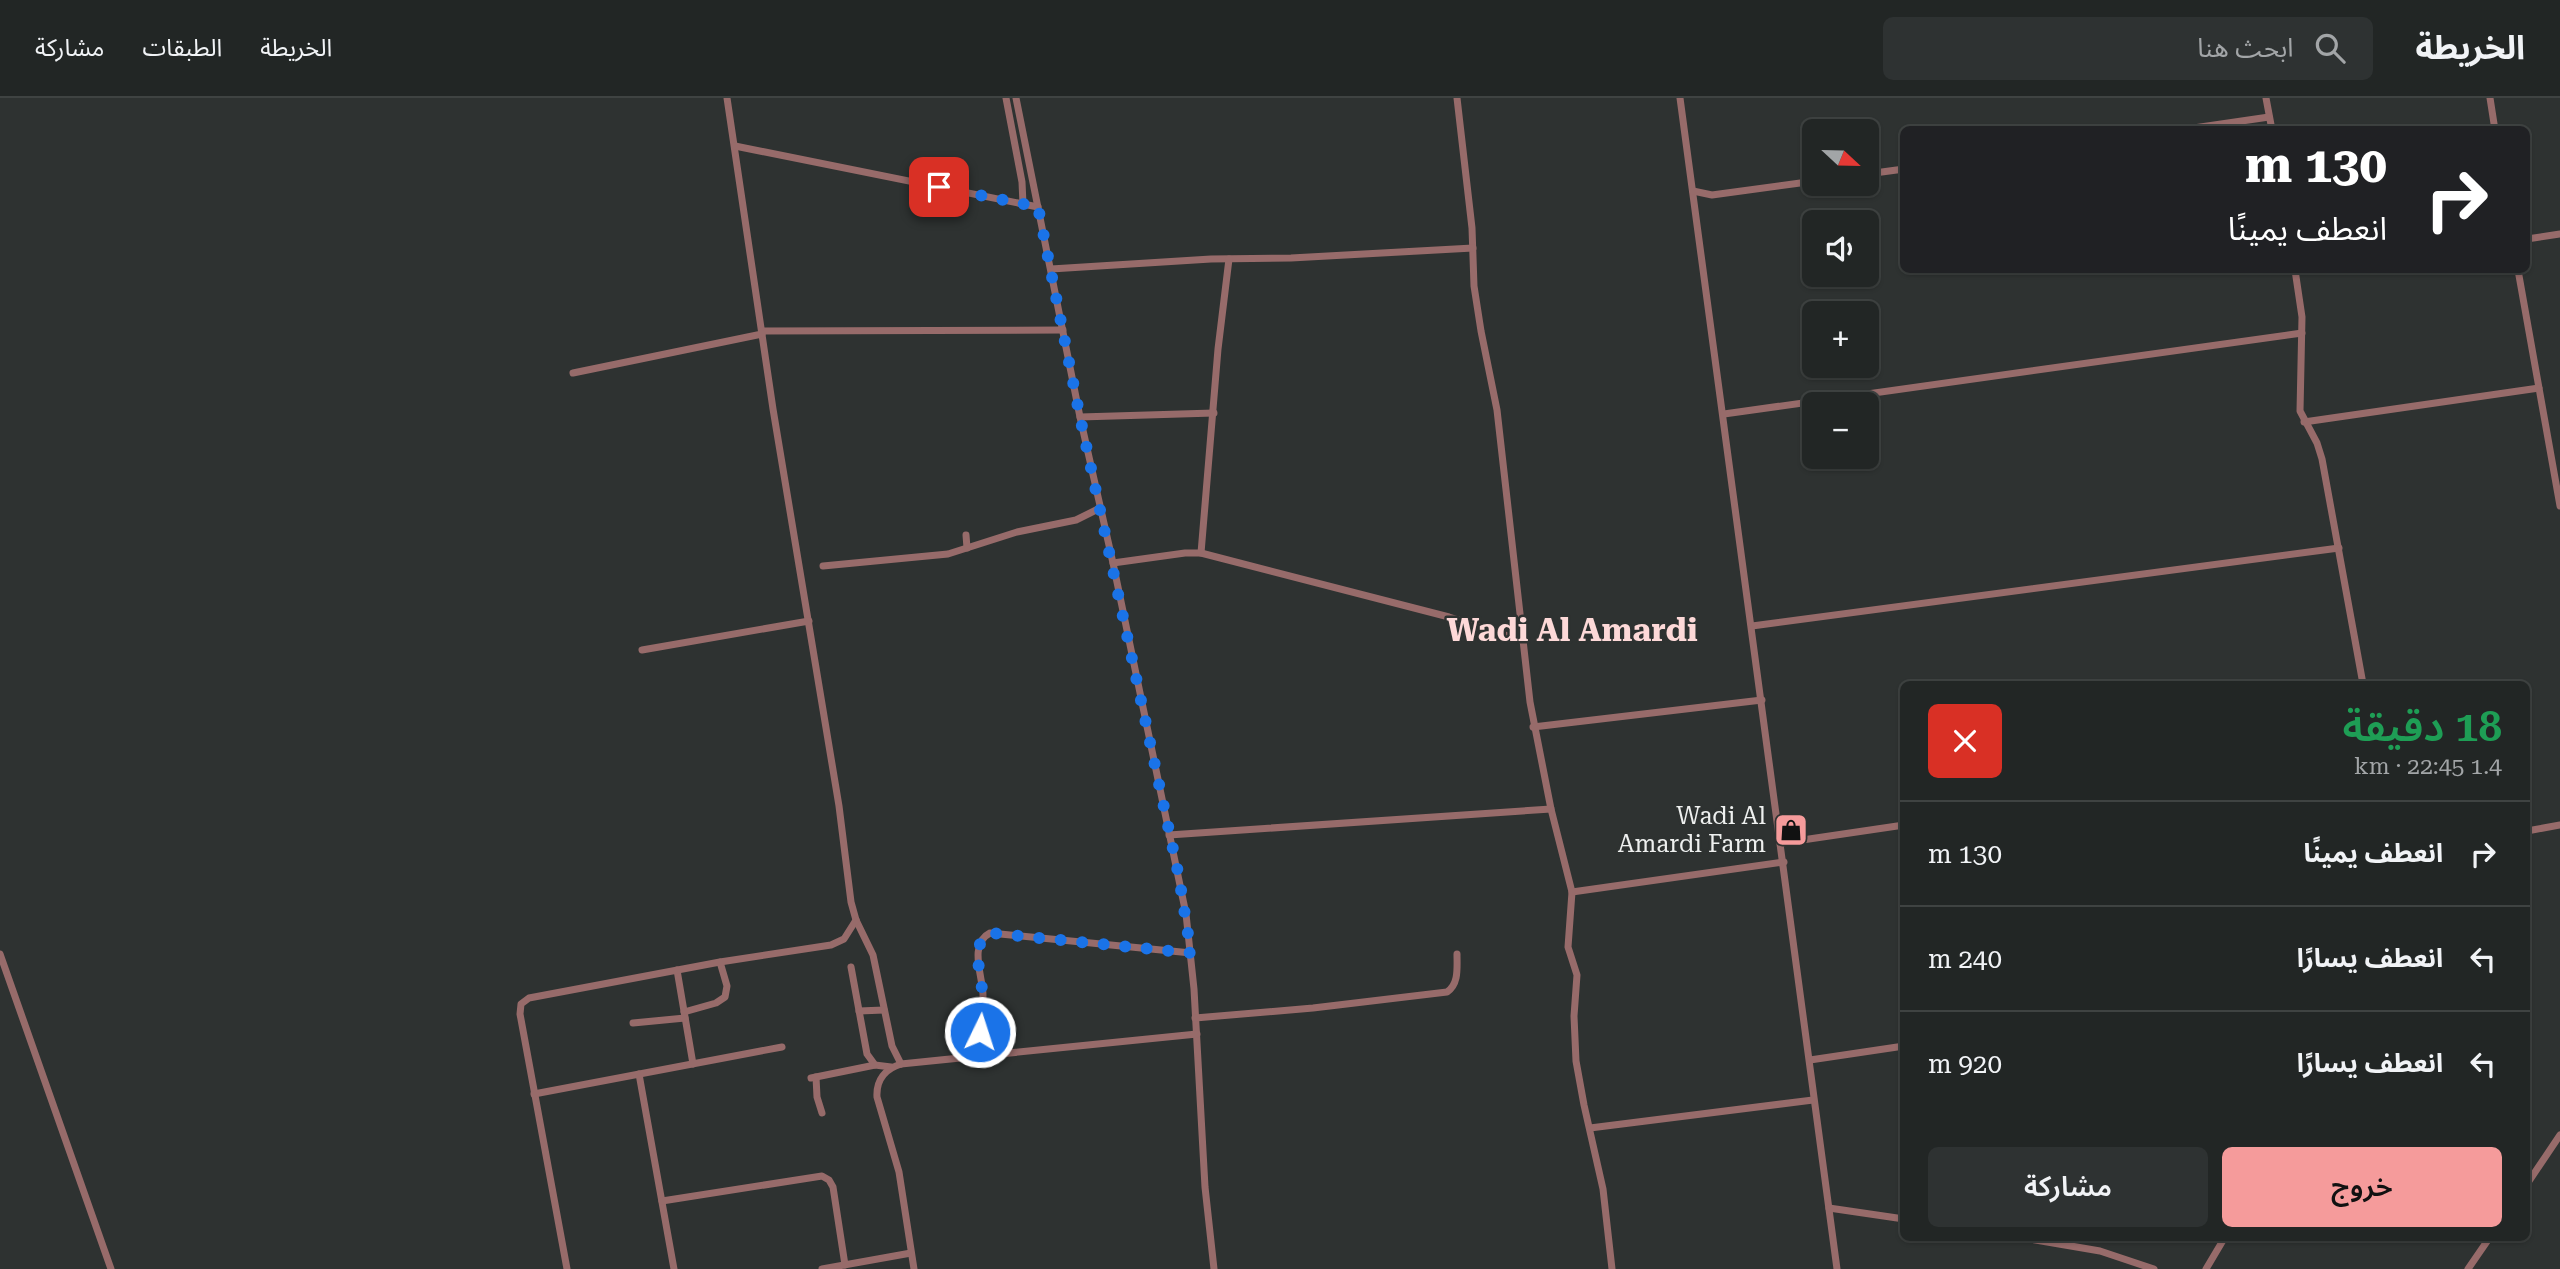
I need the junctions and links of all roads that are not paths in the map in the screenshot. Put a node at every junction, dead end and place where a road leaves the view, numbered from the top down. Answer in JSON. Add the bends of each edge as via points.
{"nodes":[{"id":1,"x":727,"y":98,"type":"edge"},
{"id":2,"x":1006,"y":98,"type":"edge"},
{"id":3,"x":1016,"y":98,"type":"edge"},
{"id":4,"x":1457,"y":98,"type":"edge"},
{"id":5,"x":1680,"y":98,"type":"edge"},
{"id":6,"x":2266,"y":98,"type":"edge"},
{"id":7,"x":2490,"y":98,"type":"edge"},
{"id":8,"x":2269,"y":117,"type":"junction"},
{"id":9,"x":2207,"y":126,"type":"edge"},
{"id":10,"x":2271,"y":126,"type":"edge"},
{"id":11,"x":2494,"y":126,"type":"edge"},
{"id":12,"x":735,"y":146,"type":"junction"},
{"id":13,"x":1900,"y":170,"type":"edge"},
{"id":14,"x":1880,"y":172,"type":"edge"},
{"id":15,"x":1802,"y":183,"type":"edge"},
{"id":16,"x":1693,"y":191,"type":"junction"},
{"id":17,"x":1023,"y":204,"type":"junction"},
{"id":18,"x":1038,"y":207,"type":"junction"},
{"id":19,"x":2560,"y":234,"type":"edge"},
{"id":20,"x":2530,"y":239,"type":"edge"},
{"id":21,"x":1473,"y":248,"type":"junction"},
{"id":22,"x":1229,"y":259,"type":"junction"},
{"id":23,"x":1051,"y":269,"type":"junction"},
{"id":24,"x":2295,"y":273,"type":"edge"},
{"id":25,"x":2519,"y":273,"type":"edge"},
{"id":26,"x":1063,"y":330,"type":"junction"},
{"id":27,"x":762,"y":333,"type":"junction"},
{"id":28,"x":2302,"y":333,"type":"junction"},
{"id":29,"x":573,"y":373,"type":"dead end"},
{"id":30,"x":2539,"y":388,"type":"junction"},
{"id":31,"x":1214,"y":413,"type":"junction"},
{"id":32,"x":1724,"y":414,"type":"junction"},
{"id":33,"x":1080,"y":417,"type":"junction"},
{"id":34,"x":2304,"y":422,"type":"junction"},
{"id":35,"x":2560,"y":506,"type":"edge"},
{"id":36,"x":1100,"y":508,"type":"junction"},
{"id":37,"x":966,"y":535,"type":"dead end"},
{"id":38,"x":967,"y":548,"type":"junction"},
{"id":39,"x":2339,"y":548,"type":"junction"},
{"id":40,"x":1201,"y":553,"type":"junction"},
{"id":41,"x":1113,"y":563,"type":"junction"},
{"id":42,"x":823,"y":566,"type":"dead end"},
{"id":43,"x":809,"y":621,"type":"junction"},
{"id":44,"x":1752,"y":626,"type":"junction"},
{"id":45,"x":1524,"y":641,"type":"junction"},
{"id":46,"x":642,"y":650,"type":"dead end"},
{"id":47,"x":2362,"y":681,"type":"edge"},
{"id":48,"x":1762,"y":700,"type":"junction"},
{"id":49,"x":1534,"y":727,"type":"junction"},
{"id":50,"x":1551,"y":809,"type":"junction"},
{"id":51,"x":2560,"y":825,"type":"edge"},
{"id":52,"x":1900,"y":826,"type":"edge"},
{"id":53,"x":2530,"y":830,"type":"edge"},
{"id":54,"x":1169,"y":835,"type":"junction"},
{"id":55,"x":1782,"y":843,"type":"junction"},
{"id":56,"x":1784,"y":862,"type":"junction"},
{"id":57,"x":1572,"y":892,"type":"junction"},
{"id":58,"x":856,"y":920,"type":"junction"},
{"id":59,"x":1191,"y":953,"type":"junction"},
{"id":60,"x":0,"y":954,"type":"edge"},
{"id":61,"x":1457,"y":954,"type":"dead end"},
{"id":62,"x":720,"y":962,"type":"junction"},
{"id":63,"x":851,"y":967,"type":"dead end"},
{"id":64,"x":677,"y":970,"type":"junction"},
{"id":65,"x":884,"y":1010,"type":"junction"},
{"id":66,"x":859,"y":1011,"type":"junction"},
{"id":67,"x":685,"y":1015,"type":"junction"},
{"id":68,"x":1195,"y":1018,"type":"junction"},
{"id":69,"x":633,"y":1023,"type":"dead end"},
{"id":70,"x":1197,"y":1034,"type":"junction"},
{"id":71,"x":782,"y":1047,"type":"dead end"},
{"id":72,"x":1900,"y":1047,"type":"edge"},
{"id":73,"x":981,"y":1056,"type":"junction"},
{"id":74,"x":1810,"y":1060,"type":"junction"},
{"id":75,"x":693,"y":1064,"type":"junction"},
{"id":76,"x":901,"y":1064,"type":"junction"},
{"id":77,"x":875,"y":1065,"type":"junction"},
{"id":78,"x":892,"y":1067,"type":"junction"},
{"id":79,"x":639,"y":1074,"type":"junction"},
{"id":80,"x":534,"y":1094,"type":"junction"},
{"id":81,"x":1813,"y":1100,"type":"junction"},
{"id":82,"x":821,"y":1113,"type":"dead end"},
{"id":83,"x":1590,"y":1128,"type":"junction"},
{"id":84,"x":2560,"y":1135,"type":"edge"},
{"id":85,"x":2530,"y":1180,"type":"edge"},
{"id":86,"x":662,"y":1200,"type":"junction"},
{"id":87,"x":1829,"y":1208,"type":"junction"},
{"id":88,"x":1900,"y":1218,"type":"edge"},
{"id":89,"x":2041,"y":1241,"type":"edge"},
{"id":90,"x":2223,"y":1241,"type":"edge"},
{"id":91,"x":2487,"y":1241,"type":"edge"},
{"id":92,"x":911,"y":1253,"type":"junction"},
{"id":93,"x":845,"y":1265,"type":"junction"},
{"id":94,"x":111,"y":1269,"type":"edge"},
{"id":95,"x":566,"y":1269,"type":"edge"},
{"id":96,"x":674,"y":1269,"type":"edge"},
{"id":97,"x":822,"y":1269,"type":"edge"},
{"id":98,"x":914,"y":1269,"type":"edge"},
{"id":99,"x":1214,"y":1269,"type":"edge"},
{"id":100,"x":1612,"y":1269,"type":"edge"},
{"id":101,"x":1837,"y":1269,"type":"edge"},
{"id":102,"x":2154,"y":1269,"type":"edge"},
{"id":103,"x":2206,"y":1269,"type":"edge"},
{"id":104,"x":2468,"y":1269,"type":"edge"}],
"edges":[{"from":1,"to":12,"type":"street"},
{"from":2,"to":17,"type":"street"},
{"from":3,"to":18,"type":"street"},
{"from":4,"to":21,"type":"street"},
{"from":5,"to":16,"type":"street"},
{"from":6,"to":8,"type":"street"},
{"from":7,"to":11,"type":"street"},
{"from":8,"to":9,"type":"street"},
{"from":8,"to":10,"type":"street"},
{"from":12,"to":17,"type":"street"},
{"from":12,"to":27,"type":"street"},
{"from":13,"to":14,"type":"street"},
{"from":15,"to":16,"type":"street","via":[[1712,195]]},
{"from":16,"to":32,"type":"street"},
{"from":17,"to":18,"type":"street"},
{"from":18,"to":23,"type":"street"},
{"from":19,"to":20,"type":"street"},
{"from":21,"to":22,"type":"street"},
{"from":21,"to":45,"type":"street","via":[[1477,310],[1497,410]]},
{"from":22,"to":23,"type":"street"},
{"from":22,"to":31,"type":"street"},
{"from":23,"to":26,"type":"street"},
{"from":24,"to":28,"type":"street"},
{"from":25,"to":30,"type":"street"},
{"from":26,"to":27,"type":"street"},
{"from":26,"to":33,"type":"street"},
{"from":27,"to":29,"type":"street"},
{"from":27,"to":43,"type":"street"},
{"from":28,"to":32,"type":"street"},
{"from":28,"to":34,"type":"street","via":[[2300,405]]},
{"from":30,"to":34,"type":"street"},
{"from":30,"to":35,"type":"street"},
{"from":31,"to":33,"type":"street"},
{"from":31,"to":40,"type":"street"},
{"from":32,"to":44,"type":"street"},
{"from":33,"to":36,"type":"street"},
{"from":34,"to":39,"type":"street","via":[[2320,451]]},
{"from":36,"to":38,"type":"street","via":[[1076,520],[1017,531]]},
{"from":36,"to":41,"type":"street"},
{"from":37,"to":38,"type":"street"},
{"from":38,"to":42,"type":"street","via":[[941,555]]},
{"from":39,"to":44,"type":"street"},
{"from":39,"to":47,"type":"street"},
{"from":40,"to":41,"type":"street"},
{"from":40,"to":45,"type":"street"},
{"from":41,"to":54,"type":"street"},
{"from":43,"to":46,"type":"street"},
{"from":43,"to":58,"type":"street"},
{"from":44,"to":48,"type":"street"},
{"from":45,"to":49,"type":"street"},
{"from":48,"to":49,"type":"street"},
{"from":48,"to":55,"type":"street"},
{"from":49,"to":50,"type":"street"},
{"from":50,"to":54,"type":"street"},
{"from":50,"to":57,"type":"street"},
{"from":51,"to":53,"type":"street"},
{"from":52,"to":55,"type":"street"},
{"from":54,"to":59,"type":"street"},
{"from":55,"to":56,"type":"street"},
{"from":56,"to":57,"type":"street"},
{"from":56,"to":74,"type":"street"},
{"from":57,"to":83,"type":"street","via":[[1568,947],[1577,975],[1574,1038]]},
{"from":58,"to":62,"type":"street","via":[[850,934],[838,943]]},
{"from":58,"to":65,"type":"street","via":[[873,955]]},
{"from":59,"to":68,"type":"street"},
{"from":59,"to":73,"type":"street","via":[[990,933],[981,940],[978,955],[983,995]]},
{"from":60,"to":94,"type":"street"},
{"from":61,"to":68,"type":"street","via":[[1455,985],[1447,992]]},
{"from":62,"to":64,"type":"street"},
{"from":62,"to":67,"type":"street","via":[[727,986],[725,997]]},
{"from":63,"to":66,"type":"street"},
{"from":64,"to":67,"type":"street"},
{"from":64,"to":80,"type":"street","via":[[524,1000],[519,1009]]},
{"from":65,"to":66,"type":"street"},
{"from":65,"to":76,"type":"street"},
{"from":66,"to":77,"type":"street","via":[[867,1054]]},
{"from":67,"to":69,"type":"street"},
{"from":67,"to":75,"type":"street"},
{"from":68,"to":70,"type":"street"},
{"from":70,"to":73,"type":"street"},
{"from":70,"to":99,"type":"street"},
{"from":71,"to":75,"type":"street"},
{"from":72,"to":74,"type":"street"},
{"from":73,"to":76,"type":"street"},
{"from":74,"to":81,"type":"street"},
{"from":75,"to":79,"type":"street"},
{"from":76,"to":78,"type":"street"},
{"from":77,"to":78,"type":"street"},
{"from":77,"to":82,"type":"street","via":[[814,1077]]},
{"from":78,"to":92,"type":"street","via":[[879,1081],[877,1097],[899,1172]]},
{"from":79,"to":80,"type":"street"},
{"from":79,"to":86,"type":"street"},
{"from":80,"to":95,"type":"street"},
{"from":81,"to":83,"type":"street"},
{"from":81,"to":87,"type":"street"},
{"from":83,"to":100,"type":"street"},
{"from":84,"to":85,"type":"street"},
{"from":86,"to":93,"type":"street","via":[[822,1176],[833,1187]]},
{"from":86,"to":96,"type":"street"},
{"from":87,"to":88,"type":"street"},
{"from":87,"to":101,"type":"street"},
{"from":89,"to":102,"type":"street","via":[[2100,1251]]},
{"from":90,"to":103,"type":"street"},
{"from":91,"to":104,"type":"street"},
{"from":92,"to":93,"type":"street"},
{"from":92,"to":98,"type":"street"},
{"from":93,"to":97,"type":"street"}]}
